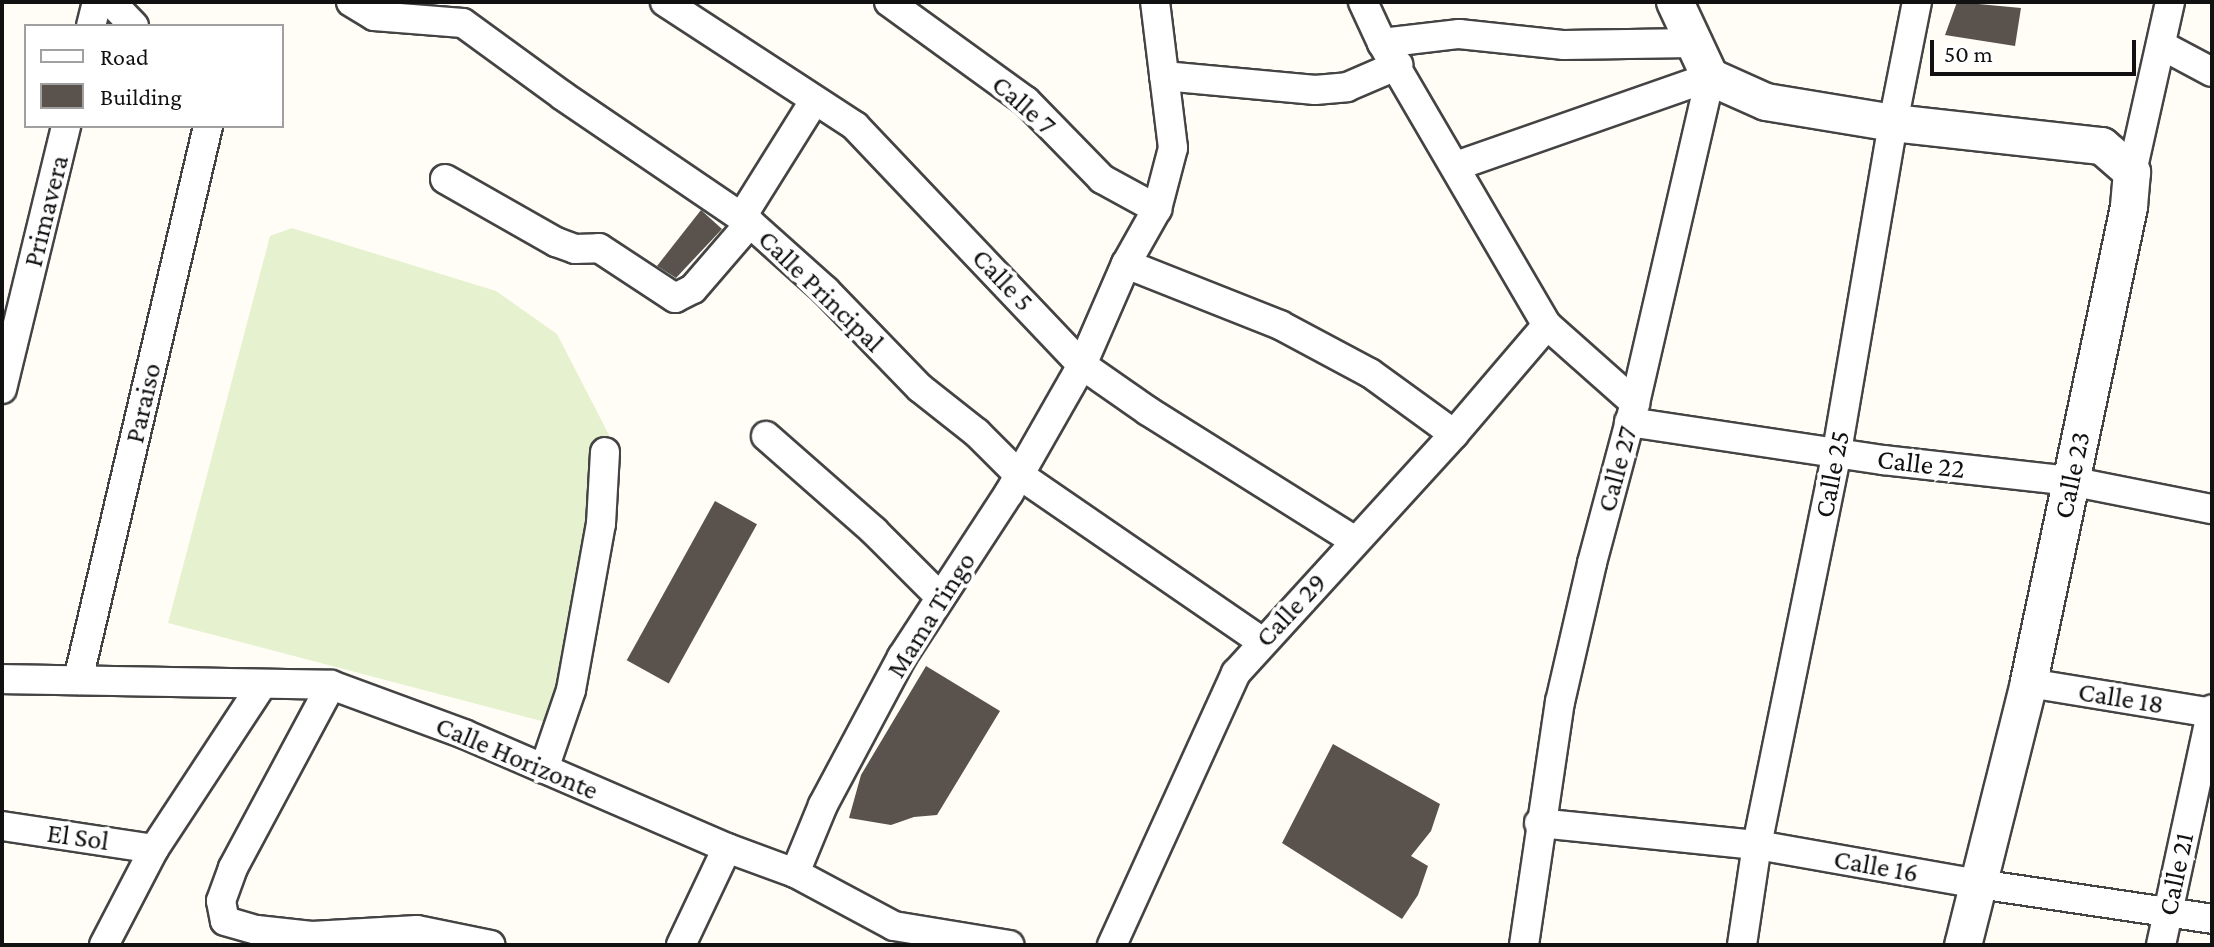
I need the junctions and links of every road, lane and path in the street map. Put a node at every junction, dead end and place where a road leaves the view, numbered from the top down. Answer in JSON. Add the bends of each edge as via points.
{"nodes":[{"id":1,"x":97,"y":2,"type":"edge"},
{"id":2,"x":111,"y":2,"type":"edge"},
{"id":3,"x":665,"y":2,"type":"edge"},
{"id":4,"x":889,"y":2,"type":"edge"},
{"id":5,"x":1155,"y":2,"type":"edge"},
{"id":6,"x":1363,"y":2,"type":"edge"},
{"id":7,"x":1675,"y":2,"type":"edge"},
{"id":8,"x":1917,"y":2,"type":"edge"},
{"id":9,"x":2170,"y":2,"type":"edge"},
{"id":10,"x":370,"y":7,"type":"edge"},
{"id":11,"x":92,"y":24,"type":"edge"},
{"id":12,"x":132,"y":24,"type":"edge"},
{"id":13,"x":1693,"y":43,"type":"junction"},
{"id":14,"x":2163,"y":46,"type":"junction"},
{"id":15,"x":1390,"y":54,"type":"junction"},
{"id":16,"x":2212,"y":72,"type":"edge"},
{"id":17,"x":1164,"y":76,"type":"junction"},
{"id":18,"x":1710,"y":77,"type":"junction"},
{"id":19,"x":814,"y":101,"type":"junction"},
{"id":20,"x":1893,"y":123,"type":"junction"},
{"id":21,"x":66,"y":128,"type":"edge"},
{"id":22,"x":208,"y":128,"type":"edge"},
{"id":23,"x":1456,"y":166,"type":"junction"},
{"id":24,"x":2132,"y":172,"type":"junction"},
{"id":25,"x":445,"y":179,"type":"dead end"},
{"id":26,"x":1157,"y":209,"type":"junction"},
{"id":27,"x":745,"y":221,"type":"junction"},
{"id":28,"x":1126,"y":264,"type":"junction"},
{"id":29,"x":1547,"y":325,"type":"junction"},
{"id":30,"x":1082,"y":365,"type":"junction"},
{"id":31,"x":2,"y":389,"type":"edge"},
{"id":32,"x":1632,"y":413,"type":"junction"},
{"id":33,"x":1454,"y":434,"type":"junction"},
{"id":34,"x":766,"y":436,"type":"dead end"},
{"id":35,"x":1837,"y":451,"type":"junction"},
{"id":36,"x":605,"y":452,"type":"dead end"},
{"id":37,"x":1018,"y":474,"type":"junction"},
{"id":38,"x":2070,"y":481,"type":"junction"},
{"id":39,"x":2212,"y":509,"type":"edge"},
{"id":40,"x":1355,"y":541,"type":"junction"},
{"id":41,"x":939,"y":596,"type":"junction"},
{"id":42,"x":1261,"y":641,"type":"junction"},
{"id":43,"x":2,"y":679,"type":"edge"},
{"id":44,"x":78,"y":680,"type":"junction"},
{"id":45,"x":2029,"y":683,"type":"junction"},
{"id":46,"x":331,"y":685,"type":"junction"},
{"id":47,"x":261,"y":686,"type":"junction"},
{"id":48,"x":2212,"y":712,"type":"edge"},
{"id":49,"x":544,"y":769,"type":"junction"},
{"id":50,"x":1539,"y":823,"type":"junction"},
{"id":51,"x":2,"y":826,"type":"edge"},
{"id":52,"x":1757,"y":845,"type":"junction"},
{"id":53,"x":727,"y":848,"type":"junction"},
{"id":54,"x":154,"y":849,"type":"junction"},
{"id":55,"x":795,"y":873,"type":"junction"},
{"id":56,"x":1979,"y":884,"type":"junction"},
{"id":57,"x":2167,"y":912,"type":"junction"},
{"id":58,"x":2212,"y":919,"type":"edge"},
{"id":59,"x":104,"y":945,"type":"edge"},
{"id":60,"x":490,"y":945,"type":"edge"},
{"id":61,"x":681,"y":945,"type":"edge"},
{"id":62,"x":1009,"y":945,"type":"edge"},
{"id":63,"x":1112,"y":945,"type":"edge"},
{"id":64,"x":1524,"y":945,"type":"edge"},
{"id":65,"x":1742,"y":945,"type":"edge"},
{"id":66,"x":1963,"y":945,"type":"edge"},
{"id":67,"x":2161,"y":945,"type":"edge"}],
"edges":[{"from":1,"to":11,"type":"street"},
{"from":2,"to":12,"type":"street"},
{"from":3,"to":19,"type":"street","name":"Calle 5"},
{"from":4,"to":26,"type":"street","name":"Calle 7","via":[[1026,101],[1102,179]]},
{"from":5,"to":17,"type":"street","name":"Mama Tingo"},
{"from":6,"to":15,"type":"street"},
{"from":7,"to":13,"type":"street"},
{"from":8,"to":20,"type":"street","name":"Calle 25"},
{"from":9,"to":14,"type":"street","name":"Calle 23"},
{"from":10,"to":27,"type":"street","name":"Calle Principal","via":[[463,23]]},
{"from":13,"to":15,"type":"street","via":[[1564,45],[1459,34]]},
{"from":13,"to":18,"type":"street"},
{"from":14,"to":16,"type":"street"},
{"from":14,"to":24,"type":"street","name":"Calle 23"},
{"from":15,"to":17,"type":"street","via":[[1347,87],[1315,90]]},
{"from":15,"to":23,"type":"street"},
{"from":17,"to":26,"type":"street","name":"Mama Tingo","via":[[1173,148]]},
{"from":18,"to":20,"type":"street","via":[[1766,102]]},
{"from":18,"to":23,"type":"street"},
{"from":18,"to":32,"type":"street","name":"Calle 27"},
{"from":19,"to":27,"type":"street"},
{"from":19,"to":30,"type":"street","name":"Calle 5","via":[[855,126]]},
{"from":20,"to":24,"type":"street","via":[[2102,146]]},
{"from":20,"to":35,"type":"street","name":"Calle 25"},
{"from":21,"to":31,"type":"street","name":"Primavera"},
{"from":22,"to":44,"type":"street","name":"Paraiso"},
{"from":23,"to":29,"type":"street"},
{"from":24,"to":38,"type":"street","name":"Calle 23"},
{"from":25,"to":27,"type":"street","via":[[556,242],[575,249],[599,248],[675,298],[693,289]]},
{"from":26,"to":28,"type":"street","name":"Mama Tingo"},
{"from":27,"to":37,"type":"street","name":"Calle Principal"},
{"from":28,"to":30,"type":"street","name":"Mama Tingo"},
{"from":28,"to":33,"type":"street","via":[[1280,325],[1370,373]]},
{"from":29,"to":32,"type":"street"},
{"from":29,"to":33,"type":"street","name":"Calle 29"},
{"from":30,"to":37,"type":"street","name":"Mama Tingo"},
{"from":30,"to":40,"type":"street","name":"Calle 5"},
{"from":32,"to":35,"type":"street","name":"Calle 22"},
{"from":32,"to":50,"type":"street","name":"Calle 27","via":[[1560,702]]},
{"from":33,"to":40,"type":"street","name":"Calle 29"},
{"from":34,"to":41,"type":"street"},
{"from":35,"to":38,"type":"street","name":"Calle 22"},
{"from":35,"to":52,"type":"street","name":"Calle 25"},
{"from":36,"to":49,"type":"street","via":[[601,524],[571,690]]},
{"from":37,"to":41,"type":"street","name":"Mama Tingo"},
{"from":37,"to":42,"type":"street","name":"Calle Principal"},
{"from":38,"to":39,"type":"street","name":"Calle 22"},
{"from":38,"to":45,"type":"street","name":"Calle 23"},
{"from":40,"to":42,"type":"street","name":"Calle 29"},
{"from":41,"to":55,"type":"street","name":"Mama Tingo","via":[[823,805]]},
{"from":42,"to":63,"type":"street","name":"Calle 29","via":[[1236,673]]},
{"from":43,"to":44,"type":"street","name":"Calle Horizonte"},
{"from":44,"to":47,"type":"street","name":"Calle Horizonte"},
{"from":45,"to":48,"type":"street","name":"Calle 18"},
{"from":45,"to":56,"type":"street","name":"Calle 23"},
{"from":46,"to":47,"type":"street","name":"Calle Horizonte"},
{"from":46,"to":49,"type":"street","name":"Calle Horizonte"},
{"from":46,"to":60,"type":"street","via":[[233,868],[221,901],[225,921],[312,936],[417,930]]},
{"from":47,"to":54,"type":"street"},
{"from":48,"to":57,"type":"street","name":"Calle 21"},
{"from":49,"to":53,"type":"street","name":"Calle Horizonte"},
{"from":50,"to":52,"type":"street","name":"Calle 16"},
{"from":50,"to":64,"type":"street","name":"Calle 27"},
{"from":51,"to":54,"type":"street","name":"El Sol"},
{"from":52,"to":56,"type":"street","name":"Calle 16"},
{"from":52,"to":65,"type":"street","name":"Calle 25"},
{"from":53,"to":55,"type":"street","name":"Calle Horizonte"},
{"from":53,"to":61,"type":"street"},
{"from":54,"to":59,"type":"street"},
{"from":55,"to":62,"type":"street","name":"Calle Horizonte","via":[[894,926]]},
{"from":56,"to":57,"type":"street","name":"Calle 16"},
{"from":56,"to":66,"type":"street","name":"Calle 23"},
{"from":57,"to":58,"type":"street","name":"Calle 16"},
{"from":57,"to":67,"type":"street","name":"Calle 21"}]}
